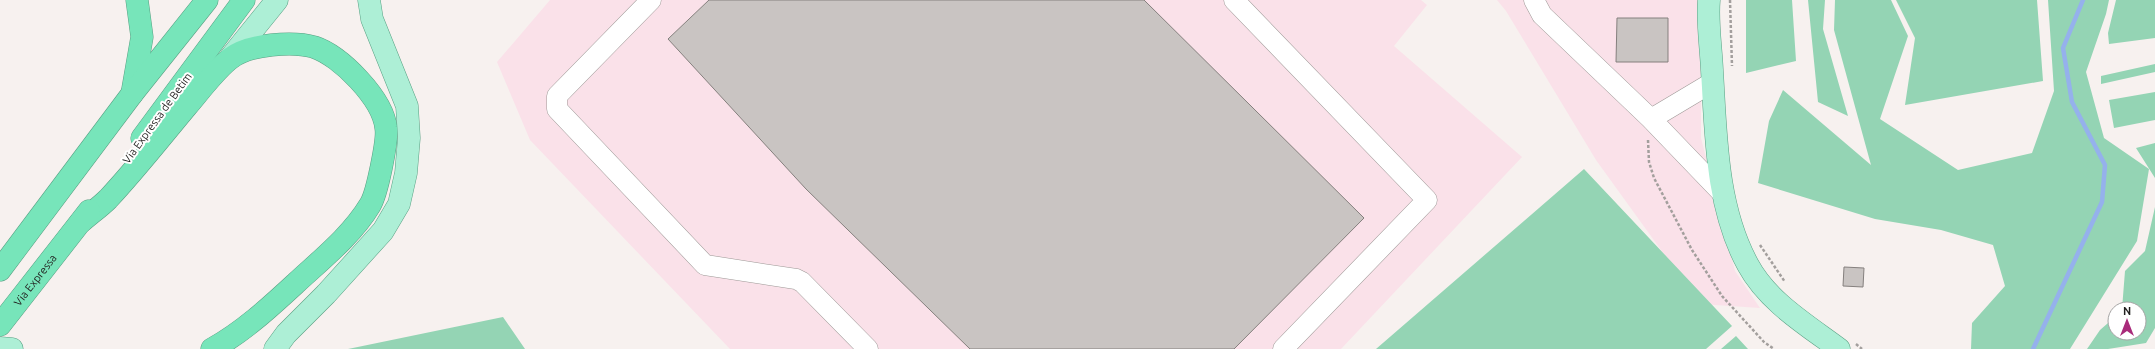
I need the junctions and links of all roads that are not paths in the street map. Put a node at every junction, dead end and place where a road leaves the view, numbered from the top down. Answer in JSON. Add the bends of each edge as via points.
{"nodes":[{"id":1,"x":137,"y":0,"type":"edge"},
{"id":2,"x":207,"y":0,"type":"edge"},
{"id":3,"x":244,"y":0,"type":"edge"},
{"id":4,"x":277,"y":0,"type":"edge"},
{"id":5,"x":369,"y":0,"type":"edge"},
{"id":6,"x":651,"y":0,"type":"edge"},
{"id":7,"x":1234,"y":0,"type":"edge"},
{"id":8,"x":1534,"y":0,"type":"edge"},
{"id":9,"x":1709,"y":0,"type":"edge"},
{"id":10,"x":231,"y":57,"type":"junction"},
{"id":11,"x":1713,"y":82,"type":"junction"},
{"id":12,"x":132,"y":94,"type":"junction"},
{"id":13,"x":1651,"y":119,"type":"junction"},
{"id":14,"x":1724,"y":195,"type":"junction"},
{"id":15,"x":75,"y":228,"type":"junction"},
{"id":16,"x":0,"y":270,"type":"edge"},
{"id":17,"x":0,"y":325,"type":"edge"},
{"id":18,"x":1844,"y":344,"type":"edge"},
{"id":19,"x":0,"y":348,"type":"edge"},
{"id":20,"x":12,"y":349,"type":"edge"},
{"id":21,"x":212,"y":349,"type":"edge"},
{"id":22,"x":275,"y":349,"type":"edge"},
{"id":23,"x":868,"y":349,"type":"edge"},
{"id":24,"x":1283,"y":349,"type":"edge"}],
"edges":[{"from":1,"to":12,"type":"highway","via":[[142,38]]},
{"from":2,"to":12,"type":"highway"},
{"from":3,"to":15,"type":"highway","name":"Via Expressa de Betim"},
{"from":4,"to":10,"type":"main road"},
{"from":5,"to":22,"type":"main road","via":[[372,20],[407,106],[409,138],[406,173],[399,204],[383,231],[286,334]]},
{"from":6,"to":23,"type":"lane","via":[[557,96],[557,109],[705,265],[802,282]]},
{"from":7,"to":24,"type":"lane","via":[[1426,200]]},
{"from":8,"to":13,"type":"lane","via":[[1542,15]]},
{"from":9,"to":11,"type":"main road"},
{"from":10,"to":15,"type":"highway","via":[[107,200]]},
{"from":10,"to":21,"type":"highway","via":[[257,47],[292,44],[315,48],[338,60],[361,81],[376,102],[386,128],[383,154],[371,203],[352,229],[258,317]]},
{"from":11,"to":13,"type":"lane"},
{"from":11,"to":14,"type":"main road","via":[[1716,139]]},
{"from":12,"to":16,"type":"highway"},
{"from":13,"to":14,"type":"lane"},
{"from":14,"to":18,"type":"main road","via":[[1725,209],[1748,266],[1762,285],[1783,307]]},
{"from":15,"to":17,"type":"highway","name":"Via Expressa"},
{"from":19,"to":20,"type":"main road"}]}
